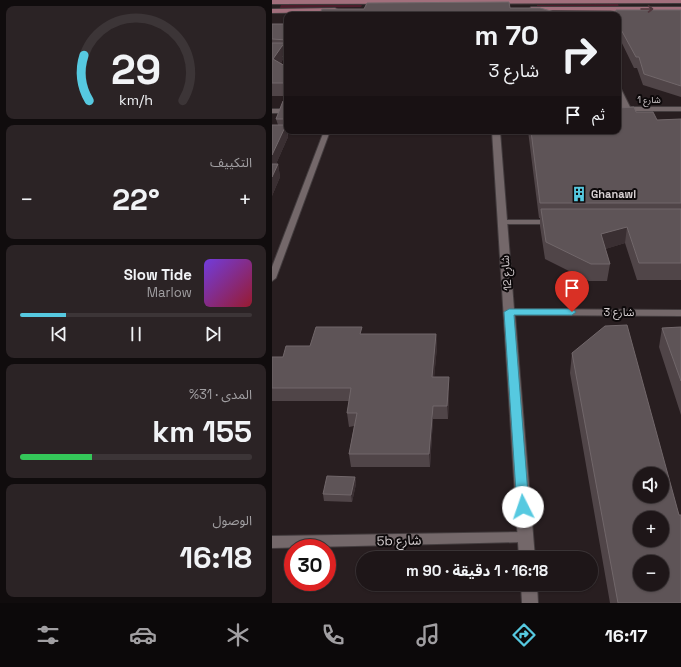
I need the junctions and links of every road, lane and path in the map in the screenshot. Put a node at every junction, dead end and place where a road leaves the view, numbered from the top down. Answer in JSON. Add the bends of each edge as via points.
{"nodes":[{"id":1,"x":681,"y":1,"type":"edge"},
{"id":2,"x":272,"y":2,"type":"edge"},
{"id":3,"x":623,"y":9,"type":"junction"},
{"id":4,"x":681,"y":9,"type":"edge"},
{"id":5,"x":290,"y":10,"type":"joint"},
{"id":6,"x":345,"y":10,"type":"edge"},
{"id":7,"x":525,"y":10,"type":"joint"},
{"id":8,"x":272,"y":12,"type":"edge"},
{"id":9,"x":539,"y":12,"type":"edge"},
{"id":10,"x":612,"y":12,"type":"edge"},
{"id":11,"x":621,"y":96,"type":"edge"},
{"id":12,"x":621,"y":109,"type":"edge"},
{"id":13,"x":627,"y":109,"type":"junction"},
{"id":14,"x":681,"y":109,"type":"edge"},
{"id":15,"x":272,"y":111,"type":"edge"},
{"id":16,"x":284,"y":111,"type":"edge"},
{"id":17,"x":326,"y":134,"type":"edge"},
{"id":18,"x":496,"y":134,"type":"edge"},
{"id":19,"x":502,"y":222,"type":"junction"},
{"id":20,"x":559,"y":222,"type":"edge"},
{"id":21,"x":272,"y":278,"type":"edge"},
{"id":22,"x":509,"y":312,"type":"junction"},
{"id":23,"x":681,"y":312,"type":"edge"},
{"id":24,"x":525,"y":537,"type":"junction"},
{"id":25,"x":272,"y":542,"type":"edge"},
{"id":26,"x":526,"y":551,"type":"edge"},
{"id":27,"x":529,"y":591,"type":"edge"},
{"id":28,"x":530,"y":603,"type":"edge"}],
"edges":[{"from":1,"to":2,"type":"main road"},
{"from":3,"to":4,"type":"main road","one_way":true},
{"from":3,"to":7,"type":"main road"},
{"from":3,"to":10,"type":"street"},
{"from":5,"to":6,"type":"main road"},
{"from":5,"to":8,"type":"street"},
{"from":7,"to":9,"type":"street"},
{"from":11,"to":13,"type":"street"},
{"from":12,"to":13,"type":"street","name":"شارع 1"},
{"from":13,"to":14,"type":"street","name":"شارع 1"},
{"from":15,"to":16,"type":"street"},
{"from":17,"to":21,"type":"lane"},
{"from":18,"to":19,"type":"street","name":"شارع 12"},
{"from":19,"to":20,"type":"lane"},
{"from":19,"to":22,"type":"street","name":"شارع 12"},
{"from":22,"to":23,"type":"street","name":"شارع 3"},
{"from":22,"to":24,"type":"street","name":"شارع 12"},
{"from":24,"to":25,"type":"lane","name":"5b شارع"},
{"from":24,"to":26,"type":"street","name":"شارع 12"},
{"from":27,"to":28,"type":"street"}]}
